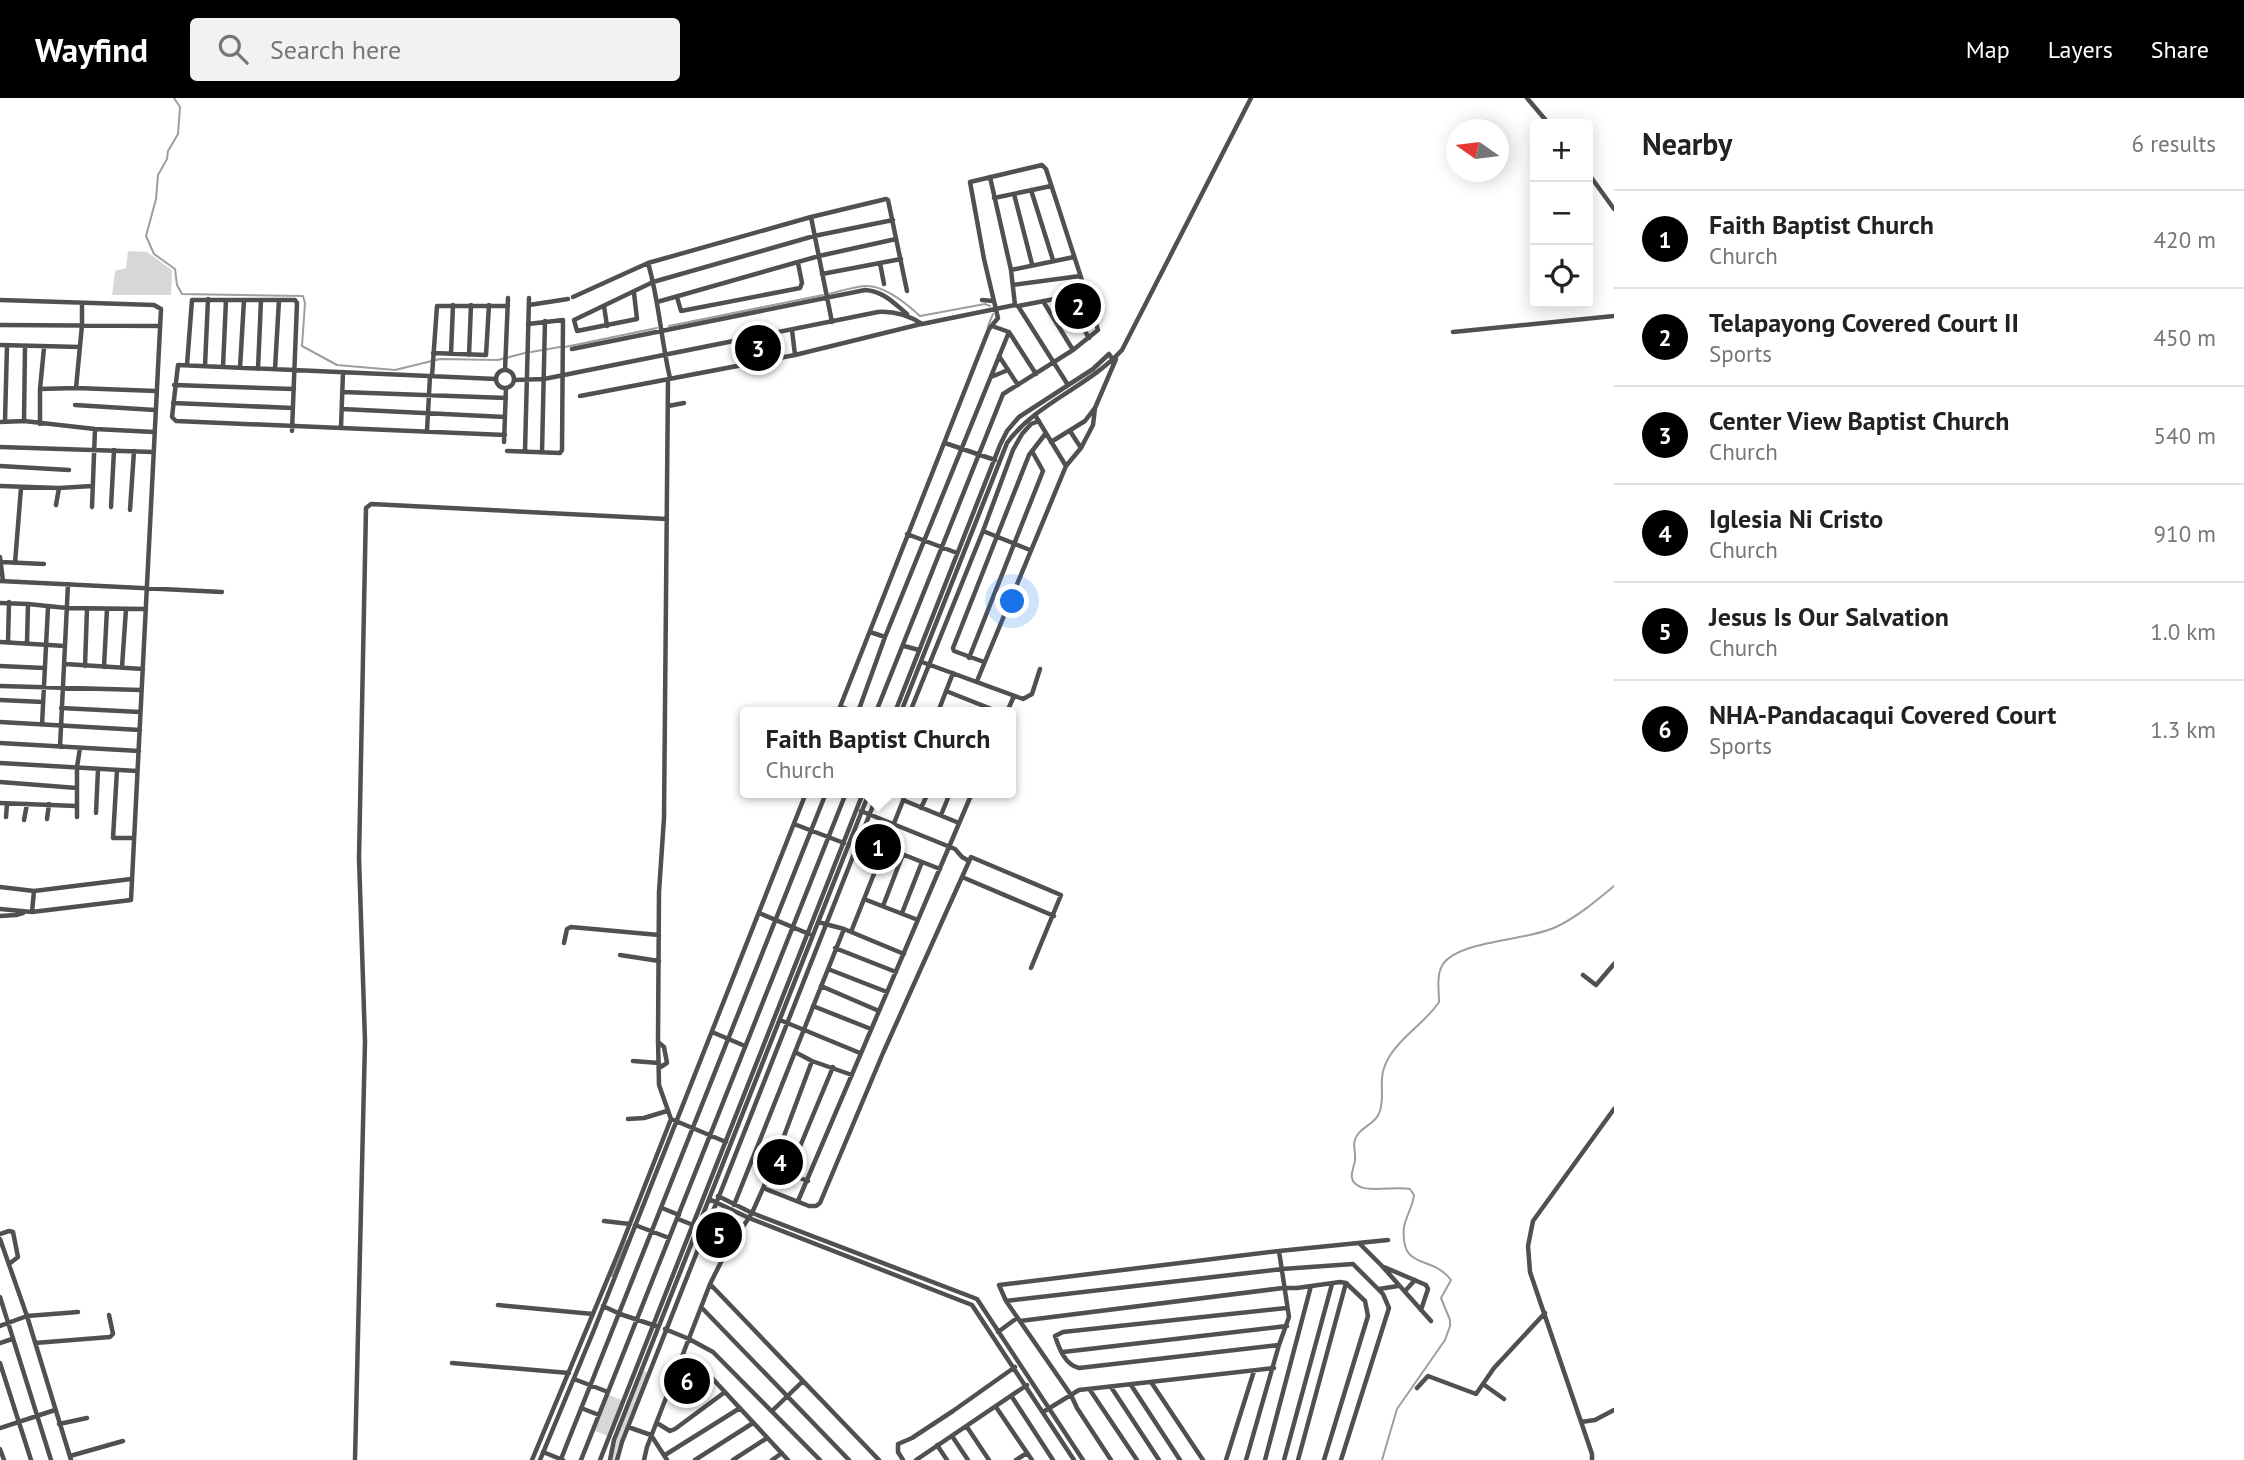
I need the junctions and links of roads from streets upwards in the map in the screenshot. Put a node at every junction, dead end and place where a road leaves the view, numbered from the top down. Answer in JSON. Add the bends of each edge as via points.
{"nodes":[{"id":1,"x":1251,"y":98,"type":"edge"},
{"id":2,"x":1527,"y":98,"type":"edge"},
{"id":3,"x":1545,"y":119,"type":"edge"},
{"id":4,"x":990,"y":177,"type":"junction"},
{"id":5,"x":1593,"y":180,"type":"edge"},
{"id":6,"x":1051,"y":186,"type":"junction"},
{"id":7,"x":1031,"y":190,"type":"junction"},
{"id":8,"x":1014,"y":194,"type":"junction"},
{"id":9,"x":994,"y":198,"type":"junction"},
{"id":10,"x":1614,"y":208,"type":"edge"},
{"id":11,"x":811,"y":217,"type":"junction"},
{"id":12,"x":892,"y":219,"type":"junction"},
{"id":13,"x":814,"y":236,"type":"junction"},
{"id":14,"x":896,"y":239,"type":"junction"},
{"id":15,"x":819,"y":256,"type":"junction"},
{"id":16,"x":1074,"y":257,"type":"junction"},
{"id":17,"x":901,"y":259,"type":"junction"},
{"id":18,"x":1053,"y":260,"type":"junction"},
{"id":19,"x":648,"y":262,"type":"junction"},
{"id":20,"x":798,"y":262,"type":"junction"},
{"id":21,"x":880,"y":264,"type":"junction"},
{"id":22,"x":1032,"y":264,"type":"junction"},
{"id":23,"x":1011,"y":270,"type":"junction"},
{"id":24,"x":822,"y":274,"type":"junction"},
{"id":25,"x":1080,"y":276,"type":"junction"},
{"id":26,"x":653,"y":282,"type":"junction"},
{"id":27,"x":884,"y":284,"type":"dead end"},
{"id":28,"x":1013,"y":285,"type":"junction"},
{"id":29,"x":908,"y":291,"type":"dead end"},
{"id":30,"x":1084,"y":291,"type":"junction"},
{"id":31,"x":634,"y":293,"type":"junction"},
{"id":32,"x":677,"y":297,"type":"junction"},
{"id":33,"x":1065,"y":297,"type":"junction"},
{"id":34,"x":508,"y":298,"type":"dead end"},
{"id":35,"x":529,"y":298,"type":"dead end"},
{"id":36,"x":827,"y":298,"type":"junction"},
{"id":37,"x":208,"y":299,"type":"junction"},
{"id":38,"x":0,"y":300,"type":"edge"},
{"id":39,"x":226,"y":300,"type":"junction"},
{"id":40,"x":244,"y":300,"type":"junction"},
{"id":41,"x":261,"y":300,"type":"junction"},
{"id":42,"x":279,"y":300,"type":"junction"},
{"id":43,"x":982,"y":300,"type":"dead end"},
{"id":44,"x":993,"y":301,"type":"junction"},
{"id":45,"x":1043,"y":301,"type":"junction"},
{"id":46,"x":657,"y":302,"type":"junction"},
{"id":47,"x":82,"y":303,"type":"junction"},
{"id":48,"x":453,"y":305,"type":"junction"},
{"id":49,"x":471,"y":305,"type":"junction"},
{"id":50,"x":489,"y":305,"type":"junction"},
{"id":51,"x":529,"y":305,"type":"junction"},
{"id":52,"x":1017,"y":305,"type":"junction"},
{"id":53,"x":508,"y":306,"type":"junction"},
{"id":54,"x":604,"y":306,"type":"junction"},
{"id":55,"x":995,"y":309,"type":"junction"},
{"id":56,"x":908,"y":314,"type":"junction"},
{"id":57,"x":1614,"y":316,"type":"edge"},
{"id":58,"x":545,"y":321,"type":"junction"},
{"id":59,"x":832,"y":322,"type":"junction"},
{"id":60,"x":528,"y":324,"type":"junction"},
{"id":61,"x":922,"y":324,"type":"junction"},
{"id":62,"x":0,"y":325,"type":"edge"},
{"id":63,"x":82,"y":325,"type":"junction"},
{"id":64,"x":991,"y":325,"type":"junction"},
{"id":65,"x":160,"y":326,"type":"junction"},
{"id":66,"x":607,"y":326,"type":"junction"},
{"id":67,"x":792,"y":330,"type":"junction"},
{"id":68,"x":663,"y":331,"type":"junction"},
{"id":69,"x":1009,"y":332,"type":"junction"},
{"id":70,"x":1453,"y":332,"type":"dead end"},
{"id":71,"x":1089,"y":338,"type":"junction"},
{"id":72,"x":0,"y":345,"type":"edge"},
{"id":73,"x":7,"y":346,"type":"junction"},
{"id":74,"x":25,"y":347,"type":"junction"},
{"id":75,"x":80,"y":347,"type":"junction"},
{"id":76,"x":44,"y":348,"type":"junction"},
{"id":77,"x":572,"y":349,"type":"dead end"},
{"id":78,"x":1073,"y":350,"type":"junction"},
{"id":79,"x":451,"y":354,"type":"junction"},
{"id":80,"x":664,"y":354,"type":"junction"},
{"id":81,"x":469,"y":355,"type":"junction"},
{"id":82,"x":795,"y":355,"type":"junction"},
{"id":83,"x":999,"y":355,"type":"junction"},
{"id":84,"x":1118,"y":355,"type":"junction"},
{"id":85,"x":433,"y":358,"type":"junction"},
{"id":86,"x":1113,"y":360,"type":"junction"},
{"id":87,"x":1054,"y":362,"type":"junction"},
{"id":88,"x":187,"y":365,"type":"junction"},
{"id":89,"x":205,"y":366,"type":"junction"},
{"id":90,"x":223,"y":367,"type":"junction"},
{"id":91,"x":240,"y":368,"type":"junction"},
{"id":92,"x":258,"y":369,"type":"junction"},
{"id":93,"x":275,"y":369,"type":"junction"},
{"id":94,"x":294,"y":370,"type":"junction"},
{"id":95,"x":505,"y":370,"type":"junction"},
{"id":96,"x":1009,"y":370,"type":"junction"},
{"id":97,"x":343,"y":372,"type":"junction"},
{"id":98,"x":1036,"y":374,"type":"junction"},
{"id":99,"x":562,"y":375,"type":"junction"},
{"id":100,"x":431,"y":376,"type":"junction"},
{"id":101,"x":669,"y":378,"type":"junction"},
{"id":102,"x":990,"y":378,"type":"junction"},
{"id":103,"x":496,"y":379,"type":"junction"},
{"id":104,"x":544,"y":379,"type":"junction"},
{"id":105,"x":514,"y":380,"type":"junction"},
{"id":106,"x":527,"y":380,"type":"junction"},
{"id":107,"x":1018,"y":384,"type":"junction"},
{"id":108,"x":1067,"y":384,"type":"junction"},
{"id":109,"x":174,"y":385,"type":"junction"},
{"id":110,"x":76,"y":387,"type":"junction"},
{"id":111,"x":506,"y":388,"type":"junction"},
{"id":112,"x":40,"y":389,"type":"junction"},
{"id":113,"x":294,"y":389,"type":"junction"},
{"id":114,"x":156,"y":391,"type":"junction"},
{"id":115,"x":1072,"y":391,"type":"junction"},
{"id":116,"x":342,"y":392,"type":"junction"},
{"id":117,"x":429,"y":396,"type":"junction"},
{"id":118,"x":580,"y":396,"type":"dead end"},
{"id":119,"x":506,"y":398,"type":"junction"},
{"id":120,"x":173,"y":403,"type":"junction"},
{"id":121,"x":684,"y":403,"type":"dead end"},
{"id":122,"x":75,"y":405,"type":"dead end"},
{"id":123,"x":668,"y":406,"type":"junction"},
{"id":124,"x":293,"y":408,"type":"junction"},
{"id":125,"x":1096,"y":408,"type":"junction"},
{"id":126,"x":342,"y":409,"type":"junction"},
{"id":127,"x":155,"y":410,"type":"junction"},
{"id":128,"x":428,"y":413,"type":"junction"},
{"id":129,"x":1035,"y":415,"type":"junction"},
{"id":130,"x":505,"y":416,"type":"junction"},
{"id":131,"x":24,"y":421,"type":"junction"},
{"id":132,"x":1039,"y":421,"type":"junction"},
{"id":133,"x":2,"y":422,"type":"edge"},
{"id":134,"x":40,"y":424,"type":"junction"},
{"id":135,"x":292,"y":428,"type":"junction"},
{"id":136,"x":341,"y":428,"type":"junction"},
{"id":137,"x":95,"y":429,"type":"junction"},
{"id":138,"x":427,"y":431,"type":"junction"},
{"id":139,"x":1070,"y":431,"type":"junction"},
{"id":140,"x":154,"y":432,"type":"junction"},
{"id":141,"x":1046,"y":433,"type":"junction"},
{"id":142,"x":505,"y":435,"type":"junction"},
{"id":143,"x":504,"y":442,"type":"dead end"},
{"id":144,"x":1051,"y":442,"type":"junction"},
{"id":145,"x":945,"y":443,"type":"junction"},
{"id":146,"x":0,"y":447,"type":"edge"},
{"id":147,"x":961,"y":449,"type":"junction"},
{"id":148,"x":1081,"y":449,"type":"junction"},
{"id":149,"x":114,"y":450,"type":"junction"},
{"id":150,"x":1031,"y":450,"type":"junction"},
{"id":151,"x":94,"y":451,"type":"junction"},
{"id":152,"x":134,"y":451,"type":"junction"},
{"id":153,"x":507,"y":451,"type":"dead end"},
{"id":154,"x":153,"y":452,"type":"junction"},
{"id":155,"x":525,"y":452,"type":"junction"},
{"id":156,"x":542,"y":452,"type":"junction"},
{"id":157,"x":980,"y":454,"type":"junction"},
{"id":158,"x":995,"y":460,"type":"junction"},
{"id":159,"x":1066,"y":466,"type":"junction"},
{"id":160,"x":0,"y":467,"type":"edge"},
{"id":161,"x":69,"y":470,"type":"dead end"},
{"id":162,"x":0,"y":486,"type":"edge"},
{"id":163,"x":92,"y":486,"type":"junction"},
{"id":164,"x":21,"y":488,"type":"junction"},
{"id":165,"x":59,"y":488,"type":"junction"},
{"id":166,"x":56,"y":505,"type":"dead end"},
{"id":167,"x":92,"y":507,"type":"dead end"},
{"id":168,"x":111,"y":507,"type":"dead end"},
{"id":169,"x":130,"y":510,"type":"dead end"},
{"id":170,"x":667,"y":519,"type":"junction"},
{"id":171,"x":982,"y":531,"type":"junction"},
{"id":172,"x":907,"y":534,"type":"junction"},
{"id":173,"x":996,"y":537,"type":"junction"},
{"id":174,"x":925,"y":540,"type":"junction"},
{"id":175,"x":1014,"y":544,"type":"junction"},
{"id":176,"x":943,"y":548,"type":"junction"},
{"id":177,"x":1030,"y":550,"type":"junction"},
{"id":178,"x":957,"y":553,"type":"junction"},
{"id":179,"x":0,"y":560,"type":"edge"},
{"id":180,"x":15,"y":562,"type":"junction"},
{"id":181,"x":44,"y":564,"type":"dead end"},
{"id":182,"x":1,"y":581,"type":"edge"},
{"id":183,"x":68,"y":584,"type":"junction"},
{"id":184,"x":147,"y":589,"type":"junction"},
{"id":185,"x":222,"y":592,"type":"dead end"},
{"id":186,"x":0,"y":603,"type":"edge"},
{"id":187,"x":9,"y":603,"type":"junction"},
{"id":188,"x":28,"y":604,"type":"junction"},
{"id":189,"x":48,"y":607,"type":"junction"},
{"id":190,"x":67,"y":608,"type":"junction"},
{"id":191,"x":87,"y":609,"type":"junction"},
{"id":192,"x":107,"y":609,"type":"junction"},
{"id":193,"x":126,"y":609,"type":"junction"},
{"id":194,"x":146,"y":609,"type":"junction"},
{"id":195,"x":870,"y":632,"type":"junction"},
{"id":196,"x":886,"y":638,"type":"junction"},
{"id":197,"x":0,"y":642,"type":"edge"},
{"id":198,"x":8,"y":642,"type":"junction"},
{"id":199,"x":27,"y":643,"type":"junction"},
{"id":200,"x":46,"y":645,"type":"junction"},
{"id":201,"x":66,"y":646,"type":"junction"},
{"id":202,"x":904,"y":646,"type":"junction"},
{"id":203,"x":919,"y":650,"type":"junction"},
{"id":204,"x":970,"y":658,"type":"junction"},
{"id":205,"x":922,"y":662,"type":"junction"},
{"id":206,"x":984,"y":662,"type":"junction"},
{"id":207,"x":65,"y":664,"type":"junction"},
{"id":208,"x":929,"y":665,"type":"junction"},
{"id":209,"x":0,"y":666,"type":"edge"},
{"id":210,"x":85,"y":666,"type":"junction"},
{"id":211,"x":104,"y":667,"type":"junction"},
{"id":212,"x":122,"y":667,"type":"junction"},
{"id":213,"x":44,"y":668,"type":"junction"},
{"id":214,"x":143,"y":668,"type":"junction"},
{"id":215,"x":1040,"y":669,"type":"dead end"},
{"id":216,"x":953,"y":673,"type":"junction"},
{"id":217,"x":977,"y":681,"type":"junction"},
{"id":218,"x":0,"y":687,"type":"edge"},
{"id":219,"x":43,"y":689,"type":"junction"},
{"id":220,"x":62,"y":689,"type":"junction"},
{"id":221,"x":141,"y":690,"type":"junction"},
{"id":222,"x":946,"y":691,"type":"junction"},
{"id":223,"x":1014,"y":696,"type":"junction"},
{"id":224,"x":0,"y":700,"type":"edge"},
{"id":225,"x":43,"y":702,"type":"junction"},
{"id":226,"x":840,"y":707,"type":"edge"},
{"id":227,"x":860,"y":707,"type":"edge"},
{"id":228,"x":878,"y":707,"type":"edge"},
{"id":229,"x":897,"y":707,"type":"edge"},
{"id":230,"x":903,"y":707,"type":"edge"},
{"id":231,"x":912,"y":707,"type":"edge"},
{"id":232,"x":941,"y":707,"type":"edge"},
{"id":233,"x":986,"y":707,"type":"edge"},
{"id":234,"x":1009,"y":707,"type":"edge"},
{"id":235,"x":61,"y":708,"type":"junction"},
{"id":236,"x":140,"y":712,"type":"junction"},
{"id":237,"x":0,"y":722,"type":"edge"},
{"id":238,"x":42,"y":725,"type":"junction"},
{"id":239,"x":61,"y":727,"type":"junction"},
{"id":240,"x":140,"y":730,"type":"junction"},
{"id":241,"x":0,"y":743,"type":"edge"},
{"id":242,"x":60,"y":747,"type":"junction"},
{"id":243,"x":80,"y":748,"type":"junction"},
{"id":244,"x":139,"y":751,"type":"junction"},
{"id":245,"x":0,"y":763,"type":"edge"},
{"id":246,"x":77,"y":768,"type":"junction"},
{"id":247,"x":98,"y":768,"type":"junction"},
{"id":248,"x":117,"y":770,"type":"junction"},
{"id":249,"x":136,"y":771,"type":"junction"},
{"id":250,"x":0,"y":782,"type":"edge"},
{"id":251,"x":77,"y":788,"type":"junction"},
{"id":252,"x":804,"y":798,"type":"edge"},
{"id":253,"x":824,"y":798,"type":"edge"},
{"id":254,"x":844,"y":798,"type":"edge"},
{"id":255,"x":864,"y":798,"type":"edge"},
{"id":256,"x":865,"y":798,"type":"edge"},
{"id":257,"x":876,"y":798,"type":"edge"},
{"id":258,"x":926,"y":798,"type":"edge"},
{"id":259,"x":948,"y":798,"type":"edge"},
{"id":260,"x":970,"y":798,"type":"edge"},
{"id":261,"x":903,"y":800,"type":"joint"},
{"id":262,"x":0,"y":803,"type":"edge"},
{"id":263,"x":7,"y":804,"type":"junction"},
{"id":264,"x":27,"y":804,"type":"junction"},
{"id":265,"x":49,"y":804,"type":"junction"},
{"id":266,"x":76,"y":806,"type":"junction"},
{"id":267,"x":921,"y":808,"type":"junction"},
{"id":268,"x":861,"y":811,"type":"junction"},
{"id":269,"x":96,"y":813,"type":"dead end"},
{"id":270,"x":870,"y":813,"type":"junction"},
{"id":271,"x":941,"y":816,"type":"junction"},
{"id":272,"x":6,"y":817,"type":"dead end"},
{"id":273,"x":76,"y":817,"type":"dead end"},
{"id":274,"x":47,"y":819,"type":"dead end"},
{"id":275,"x":24,"y":820,"type":"dead end"},
{"id":276,"x":959,"y":823,"type":"junction"},
{"id":277,"x":794,"y":824,"type":"junction"},
{"id":278,"x":894,"y":824,"type":"junction"},
{"id":279,"x":812,"y":830,"type":"junction"},
{"id":280,"x":828,"y":836,"type":"junction"},
{"id":281,"x":133,"y":838,"type":"junction"},
{"id":282,"x":844,"y":843,"type":"junction"},
{"id":283,"x":884,"y":847,"type":"junction"},
{"id":284,"x":949,"y":847,"type":"junction"},
{"id":285,"x":903,"y":854,"type":"junction"},
{"id":286,"x":969,"y":860,"type":"junction"},
{"id":287,"x":922,"y":862,"type":"junction"},
{"id":288,"x":940,"y":869,"type":"junction"},
{"id":289,"x":962,"y":877,"type":"junction"},
{"id":290,"x":131,"y":880,"type":"junction"},
{"id":291,"x":0,"y":887,"type":"edge"},
{"id":292,"x":34,"y":891,"type":"junction"},
{"id":293,"x":864,"y":899,"type":"junction"},
{"id":294,"x":883,"y":906,"type":"junction"},
{"id":295,"x":0,"y":909,"type":"edge"},
{"id":296,"x":24,"y":912,"type":"junction"},
{"id":297,"x":32,"y":912,"type":"junction"},
{"id":298,"x":759,"y":913,"type":"junction"},
{"id":299,"x":902,"y":913,"type":"junction"},
{"id":300,"x":0,"y":916,"type":"edge"},
{"id":301,"x":1054,"y":916,"type":"junction"},
{"id":302,"x":775,"y":919,"type":"junction"},
{"id":303,"x":918,"y":920,"type":"junction"},
{"id":304,"x":818,"y":922,"type":"junction"},
{"id":305,"x":827,"y":925,"type":"junction"},
{"id":306,"x":793,"y":926,"type":"junction"},
{"id":307,"x":844,"y":929,"type":"junction"},
{"id":308,"x":851,"y":932,"type":"junction"},
{"id":309,"x":659,"y":935,"type":"junction"},
{"id":310,"x":810,"y":935,"type":"junction"},
{"id":311,"x":564,"y":943,"type":"dead end"},
{"id":312,"x":835,"y":948,"type":"junction"},
{"id":313,"x":904,"y":954,"type":"junction"},
{"id":314,"x":620,"y":955,"type":"dead end"},
{"id":315,"x":659,"y":961,"type":"junction"},
{"id":316,"x":1614,"y":964,"type":"edge"},
{"id":317,"x":1031,"y":968,"type":"dead end"},
{"id":318,"x":828,"y":969,"type":"junction"},
{"id":319,"x":896,"y":972,"type":"junction"},
{"id":320,"x":1583,"y":975,"type":"dead end"},
{"id":321,"x":821,"y":986,"type":"junction"},
{"id":322,"x":887,"y":992,"type":"junction"},
{"id":323,"x":813,"y":1006,"type":"junction"},
{"id":324,"x":879,"y":1011,"type":"junction"},
{"id":325,"x":780,"y":1020,"type":"junction"},
{"id":326,"x":787,"y":1022,"type":"junction"},
{"id":327,"x":872,"y":1029,"type":"junction"},
{"id":328,"x":804,"y":1031,"type":"junction"},
{"id":329,"x":712,"y":1032,"type":"junction"},
{"id":330,"x":728,"y":1039,"type":"junction"},
{"id":331,"x":745,"y":1046,"type":"junction"},
{"id":332,"x":795,"y":1052,"type":"junction"},
{"id":333,"x":860,"y":1053,"type":"junction"},
{"id":334,"x":633,"y":1061,"type":"dead end"},
{"id":335,"x":812,"y":1061,"type":"junction"},
{"id":336,"x":659,"y":1065,"type":"junction"},
{"id":337,"x":833,"y":1067,"type":"junction"},
{"id":338,"x":852,"y":1074,"type":"junction"},
{"id":339,"x":1614,"y":1110,"type":"edge"},
{"id":340,"x":667,"y":1111,"type":"junction"},
{"id":341,"x":628,"y":1119,"type":"dead end"},
{"id":342,"x":673,"y":1120,"type":"junction"},
{"id":343,"x":693,"y":1129,"type":"junction"},
{"id":344,"x":710,"y":1135,"type":"junction"},
{"id":345,"x":726,"y":1142,"type":"junction"},
{"id":346,"x":772,"y":1168,"type":"junction"},
{"id":347,"x":789,"y":1173,"type":"junction"},
{"id":348,"x":808,"y":1181,"type":"junction"},
{"id":349,"x":763,"y":1188,"type":"junction"},
{"id":350,"x":711,"y":1196,"type":"junction"},
{"id":351,"x":718,"y":1199,"type":"junction"},
{"id":352,"x":798,"y":1201,"type":"junction"},
{"id":353,"x":734,"y":1206,"type":"junction"},
{"id":354,"x":662,"y":1208,"type":"junction"},
{"id":355,"x":751,"y":1215,"type":"junction"},
{"id":356,"x":679,"y":1217,"type":"junction"},
{"id":357,"x":604,"y":1221,"type":"dead end"},
{"id":358,"x":633,"y":1224,"type":"junction"},
{"id":359,"x":693,"y":1226,"type":"junction"},
{"id":360,"x":653,"y":1232,"type":"junction"},
{"id":361,"x":0,"y":1237,"type":"edge"},
{"id":362,"x":669,"y":1238,"type":"junction"},
{"id":363,"x":1388,"y":1240,"type":"dead end"},
{"id":364,"x":1359,"y":1244,"type":"junction"},
{"id":365,"x":1279,"y":1251,"type":"junction"},
{"id":366,"x":9,"y":1264,"type":"junction"},
{"id":367,"x":1382,"y":1266,"type":"junction"},
{"id":368,"x":1282,"y":1269,"type":"junction"},
{"id":369,"x":914,"y":1279,"type":"junction"},
{"id":370,"x":1415,"y":1280,"type":"junction"},
{"id":371,"x":1346,"y":1283,"type":"junction"},
{"id":372,"x":710,"y":1284,"type":"junction"},
{"id":373,"x":1332,"y":1284,"type":"junction"},
{"id":374,"x":1311,"y":1286,"type":"junction"},
{"id":375,"x":1399,"y":1286,"type":"junction"},
{"id":376,"x":1283,"y":1288,"type":"junction"},
{"id":377,"x":1378,"y":1289,"type":"junction"},
{"id":378,"x":1405,"y":1291,"type":"junction"},
{"id":379,"x":0,"y":1297,"type":"edge"},
{"id":380,"x":1006,"y":1301,"type":"junction"},
{"id":381,"x":498,"y":1305,"type":"dead end"},
{"id":382,"x":603,"y":1306,"type":"junction"},
{"id":383,"x":701,"y":1307,"type":"junction"},
{"id":384,"x":1286,"y":1308,"type":"junction"},
{"id":385,"x":1421,"y":1310,"type":"junction"},
{"id":386,"x":78,"y":1312,"type":"dead end"},
{"id":387,"x":1545,"y":1313,"type":"junction"},
{"id":388,"x":593,"y":1314,"type":"junction"},
{"id":389,"x":620,"y":1314,"type":"junction"},
{"id":390,"x":109,"y":1315,"type":"dead end"},
{"id":391,"x":27,"y":1316,"type":"junction"},
{"id":392,"x":1018,"y":1319,"type":"junction"},
{"id":393,"x":638,"y":1320,"type":"junction"},
{"id":394,"x":1431,"y":1321,"type":"dead end"},
{"id":395,"x":8,"y":1323,"type":"junction"},
{"id":396,"x":0,"y":1326,"type":"edge"},
{"id":397,"x":657,"y":1326,"type":"junction"},
{"id":398,"x":1287,"y":1326,"type":"junction"},
{"id":399,"x":667,"y":1330,"type":"junction"},
{"id":400,"x":999,"y":1331,"type":"junction"},
{"id":401,"x":993,"y":1335,"type":"junction"},
{"id":402,"x":12,"y":1339,"type":"junction"},
{"id":403,"x":689,"y":1339,"type":"junction"},
{"id":404,"x":0,"y":1343,"type":"edge"},
{"id":405,"x":35,"y":1343,"type":"junction"},
{"id":406,"x":1279,"y":1345,"type":"junction"},
{"id":407,"x":1063,"y":1352,"type":"junction"},
{"id":408,"x":681,"y":1360,"type":"junction"},
{"id":409,"x":0,"y":1363,"type":"edge"},
{"id":410,"x":452,"y":1363,"type":"dead end"},
{"id":411,"x":1015,"y":1367,"type":"junction"},
{"id":412,"x":1274,"y":1368,"type":"junction"},
{"id":413,"x":1254,"y":1371,"type":"junction"},
{"id":414,"x":569,"y":1373,"type":"junction"},
{"id":415,"x":711,"y":1377,"type":"junction"},
{"id":416,"x":574,"y":1378,"type":"junction"},
{"id":417,"x":802,"y":1382,"type":"junction"},
{"id":418,"x":1151,"y":1382,"type":"junction"},
{"id":419,"x":1483,"y":1384,"type":"junction"},
{"id":420,"x":591,"y":1385,"type":"junction"},
{"id":421,"x":1027,"y":1385,"type":"junction"},
{"id":422,"x":1130,"y":1385,"type":"junction"},
{"id":423,"x":1111,"y":1387,"type":"junction"},
{"id":424,"x":1417,"y":1388,"type":"dead end"},
{"id":425,"x":1090,"y":1390,"type":"junction"},
{"id":426,"x":608,"y":1392,"type":"junction"},
{"id":427,"x":725,"y":1392,"type":"junction"},
{"id":428,"x":668,"y":1395,"type":"junction"},
{"id":429,"x":1071,"y":1395,"type":"junction"},
{"id":430,"x":787,"y":1396,"type":"junction"},
{"id":431,"x":1012,"y":1397,"type":"junction"},
{"id":432,"x":1504,"y":1399,"type":"dead end"},
{"id":433,"x":996,"y":1407,"type":"junction"},
{"id":434,"x":1049,"y":1407,"type":"junction"},
{"id":435,"x":581,"y":1408,"type":"junction"},
{"id":436,"x":740,"y":1408,"type":"junction"},
{"id":437,"x":55,"y":1410,"type":"junction"},
{"id":438,"x":1614,"y":1410,"type":"edge"},
{"id":439,"x":772,"y":1411,"type":"junction"},
{"id":440,"x":1043,"y":1412,"type":"junction"},
{"id":441,"x":37,"y":1415,"type":"junction"},
{"id":442,"x":599,"y":1415,"type":"junction"},
{"id":443,"x":87,"y":1418,"type":"dead end"},
{"id":444,"x":19,"y":1422,"type":"junction"},
{"id":445,"x":1581,"y":1422,"type":"junction"},
{"id":446,"x":657,"y":1423,"type":"junction"},
{"id":447,"x":753,"y":1423,"type":"junction"},
{"id":448,"x":59,"y":1424,"type":"junction"},
{"id":449,"x":628,"y":1427,"type":"junction"},
{"id":450,"x":967,"y":1427,"type":"junction"},
{"id":451,"x":0,"y":1428,"type":"edge"},
{"id":452,"x":651,"y":1436,"type":"junction"},
{"id":453,"x":952,"y":1436,"type":"junction"},
{"id":454,"x":767,"y":1438,"type":"junction"},
{"id":455,"x":123,"y":1441,"type":"dead end"},
{"id":456,"x":937,"y":1445,"type":"junction"},
{"id":457,"x":0,"y":1449,"type":"edge"},
{"id":458,"x":543,"y":1452,"type":"junction"},
{"id":459,"x":782,"y":1453,"type":"junction"},
{"id":460,"x":1027,"y":1453,"type":"junction"},
{"id":461,"x":71,"y":1458,"type":"edge"},
{"id":462,"x":666,"y":1458,"type":"edge"},
{"id":463,"x":818,"y":1458,"type":"edge"},
{"id":464,"x":925,"y":1458,"type":"edge"},
{"id":465,"x":4,"y":1460,"type":"edge"},
{"id":466,"x":31,"y":1460,"type":"edge"},
{"id":467,"x":51,"y":1460,"type":"edge"},
{"id":468,"x":355,"y":1460,"type":"edge"},
{"id":469,"x":532,"y":1460,"type":"edge"},
{"id":470,"x":540,"y":1460,"type":"edge"},
{"id":471,"x":563,"y":1460,"type":"edge"},
{"id":472,"x":581,"y":1460,"type":"edge"},
{"id":473,"x":600,"y":1460,"type":"edge"},
{"id":474,"x":610,"y":1460,"type":"edge"},
{"id":475,"x":617,"y":1460,"type":"edge"},
{"id":476,"x":644,"y":1460,"type":"edge"},
{"id":477,"x":695,"y":1460,"type":"edge"},
{"id":478,"x":733,"y":1460,"type":"edge"},
{"id":479,"x":772,"y":1460,"type":"edge"},
{"id":480,"x":788,"y":1460,"type":"edge"},
{"id":481,"x":810,"y":1460,"type":"edge"},
{"id":482,"x":849,"y":1460,"type":"edge"},
{"id":483,"x":879,"y":1460,"type":"edge"},
{"id":484,"x":903,"y":1460,"type":"edge"},
{"id":485,"x":916,"y":1460,"type":"edge"},
{"id":486,"x":947,"y":1460,"type":"edge"},
{"id":487,"x":968,"y":1460,"type":"edge"},
{"id":488,"x":989,"y":1460,"type":"edge"},
{"id":489,"x":1016,"y":1460,"type":"edge"},
{"id":490,"x":1032,"y":1460,"type":"edge"},
{"id":491,"x":1053,"y":1460,"type":"edge"},
{"id":492,"x":1074,"y":1460,"type":"edge"},
{"id":493,"x":1083,"y":1460,"type":"edge"},
{"id":494,"x":1111,"y":1460,"type":"edge"},
{"id":495,"x":1137,"y":1460,"type":"edge"},
{"id":496,"x":1159,"y":1460,"type":"edge"},
{"id":497,"x":1180,"y":1460,"type":"edge"},
{"id":498,"x":1203,"y":1460,"type":"edge"},
{"id":499,"x":1226,"y":1460,"type":"edge"},
{"id":500,"x":1246,"y":1460,"type":"edge"},
{"id":501,"x":1265,"y":1460,"type":"edge"},
{"id":502,"x":1284,"y":1460,"type":"edge"},
{"id":503,"x":1298,"y":1460,"type":"edge"},
{"id":504,"x":1324,"y":1460,"type":"edge"},
{"id":505,"x":1341,"y":1460,"type":"edge"},
{"id":506,"x":1592,"y":1460,"type":"edge"}],
"edges":[{"from":1,"to":84,"type":"street"},
{"from":2,"to":3,"type":"street"},
{"from":4,"to":6,"type":"street","via":[[1042,166]]},
{"from":4,"to":9,"type":"street"},
{"from":4,"to":44,"type":"street","via":[[970,184]]},
{"from":5,"to":10,"type":"street"},
{"from":6,"to":7,"type":"street"},
{"from":6,"to":16,"type":"street"},
{"from":7,"to":8,"type":"street"},
{"from":7,"to":18,"type":"street"},
{"from":8,"to":9,"type":"street"},
{"from":8,"to":22,"type":"street"},
{"from":9,"to":23,"type":"street"},
{"from":11,"to":12,"type":"street","via":[[886,198]]},
{"from":11,"to":13,"type":"street"},
{"from":11,"to":19,"type":"street"},
{"from":12,"to":13,"type":"street"},
{"from":12,"to":14,"type":"street"},
{"from":13,"to":15,"type":"street"},
{"from":13,"to":26,"type":"street"},
{"from":14,"to":15,"type":"street"},
{"from":14,"to":17,"type":"street"},
{"from":15,"to":20,"type":"street"},
{"from":15,"to":24,"type":"street"},
{"from":16,"to":18,"type":"street"},
{"from":16,"to":25,"type":"street"},
{"from":17,"to":21,"type":"street"},
{"from":17,"to":29,"type":"street"},
{"from":18,"to":22,"type":"street"},
{"from":19,"to":26,"type":"street"},
{"from":19,"to":51,"type":"street","via":[[571,298]]},
{"from":20,"to":32,"type":"street"},
{"from":20,"to":32,"type":"street","via":[[800,288],[681,311]]},
{"from":21,"to":24,"type":"street"},
{"from":21,"to":27,"type":"street"},
{"from":22,"to":23,"type":"street"},
{"from":23,"to":28,"type":"street"},
{"from":24,"to":36,"type":"street"},
{"from":25,"to":28,"type":"street"},
{"from":25,"to":30,"type":"street"},
{"from":26,"to":31,"type":"street"},
{"from":26,"to":46,"type":"street"},
{"from":28,"to":52,"type":"street"},
{"from":30,"to":33,"type":"street"},
{"from":30,"to":71,"type":"street","via":[[1098,330]]},
{"from":31,"to":54,"type":"street"},
{"from":31,"to":66,"type":"street","via":[[637,320]]},
{"from":32,"to":46,"type":"street"},
{"from":33,"to":45,"type":"street"},
{"from":33,"to":71,"type":"street"},
{"from":34,"to":53,"type":"street"},
{"from":35,"to":51,"type":"street"},
{"from":36,"to":56,"type":"street","via":[[876,291]]},
{"from":36,"to":59,"type":"street"},
{"from":36,"to":68,"type":"street"},
{"from":37,"to":39,"type":"street"},
{"from":37,"to":88,"type":"street","via":[[190,302]]},
{"from":37,"to":89,"type":"street"},
{"from":38,"to":47,"type":"street"},
{"from":39,"to":40,"type":"street"},
{"from":39,"to":90,"type":"street"},
{"from":40,"to":41,"type":"street"},
{"from":40,"to":91,"type":"street"},
{"from":41,"to":42,"type":"street"},
{"from":41,"to":92,"type":"street"},
{"from":42,"to":93,"type":"street"},
{"from":42,"to":94,"type":"street","via":[[297,301]]},
{"from":43,"to":44,"type":"street"},
{"from":44,"to":55,"type":"street"},
{"from":45,"to":52,"type":"street"},
{"from":45,"to":78,"type":"street"},
{"from":46,"to":68,"type":"street"},
{"from":47,"to":63,"type":"street"},
{"from":47,"to":65,"type":"street","via":[[158,306]]},
{"from":48,"to":49,"type":"street"},
{"from":48,"to":79,"type":"street"},
{"from":48,"to":85,"type":"street","via":[[436,307]]},
{"from":49,"to":50,"type":"street"},
{"from":49,"to":81,"type":"street"},
{"from":50,"to":53,"type":"street"},
{"from":50,"to":81,"type":"street","via":[[487,354]]},
{"from":51,"to":60,"type":"street"},
{"from":52,"to":55,"type":"street"},
{"from":52,"to":87,"type":"street"},
{"from":53,"to":95,"type":"street"},
{"from":54,"to":66,"type":"street"},
{"from":54,"to":66,"type":"street","via":[[574,320],[578,332]]},
{"from":55,"to":61,"type":"street"},
{"from":55,"to":64,"type":"street","via":[[998,318]]},
{"from":56,"to":59,"type":"street","via":[[878,312]]},
{"from":56,"to":61,"type":"street"},
{"from":57,"to":70,"type":"street"},
{"from":58,"to":60,"type":"street"},
{"from":58,"to":99,"type":"street","via":[[563,320]]},
{"from":58,"to":104,"type":"street"},
{"from":59,"to":67,"type":"street"},
{"from":60,"to":106,"type":"street"},
{"from":61,"to":82,"type":"street"},
{"from":62,"to":63,"type":"street"},
{"from":63,"to":65,"type":"street"},
{"from":63,"to":75,"type":"street"},
{"from":64,"to":69,"type":"street"},
{"from":64,"to":145,"type":"street"},
{"from":65,"to":114,"type":"street"},
{"from":67,"to":80,"type":"street"},
{"from":67,"to":82,"type":"street"},
{"from":68,"to":77,"type":"street"},
{"from":68,"to":80,"type":"street"},
{"from":69,"to":83,"type":"street"},
{"from":69,"to":98,"type":"street"},
{"from":71,"to":78,"type":"street"},
{"from":72,"to":73,"type":"street"},
{"from":73,"to":74,"type":"street"},
{"from":73,"to":133,"type":"street"},
{"from":74,"to":76,"type":"street"},
{"from":74,"to":131,"type":"street"},
{"from":75,"to":76,"type":"street"},
{"from":75,"to":110,"type":"street"},
{"from":76,"to":112,"type":"street"},
{"from":78,"to":87,"type":"street"},
{"from":79,"to":81,"type":"street"},
{"from":79,"to":85,"type":"street"},
{"from":80,"to":99,"type":"street"},
{"from":80,"to":101,"type":"street"},
{"from":82,"to":101,"type":"street"},
{"from":83,"to":96,"type":"street"},
{"from":83,"to":102,"type":"street"},
{"from":84,"to":86,"type":"street"},
{"from":84,"to":125,"type":"street"},
{"from":85,"to":100,"type":"street"},
{"from":86,"to":108,"type":"street","via":[[1109,355]]},
{"from":86,"to":115,"type":"street"},
{"from":87,"to":98,"type":"street"},
{"from":87,"to":108,"type":"street"},
{"from":88,"to":89,"type":"street"},
{"from":88,"to":109,"type":"street","via":[[178,365]]},
{"from":89,"to":90,"type":"street"},
{"from":90,"to":91,"type":"street"},
{"from":91,"to":92,"type":"street"},
{"from":92,"to":93,"type":"street"},
{"from":93,"to":94,"type":"street"},
{"from":94,"to":97,"type":"street"},
{"from":94,"to":113,"type":"street"},
{"from":95,"to":103,"type":"street"},
{"from":95,"to":105,"type":"street"},
{"from":96,"to":102,"type":"street"},
{"from":96,"to":107,"type":"street"},
{"from":97,"to":100,"type":"street"},
{"from":97,"to":116,"type":"street"},
{"from":98,"to":107,"type":"street"},
{"from":99,"to":104,"type":"street"},
{"from":99,"to":156,"type":"street","via":[[562,450]]},
{"from":100,"to":103,"type":"street"},
{"from":100,"to":117,"type":"street"},
{"from":101,"to":118,"type":"street"},
{"from":101,"to":123,"type":"street"},
{"from":102,"to":147,"type":"street"},
{"from":103,"to":111,"type":"street"},
{"from":104,"to":106,"type":"street"},
{"from":104,"to":156,"type":"street"},
{"from":105,"to":106,"type":"street"},
{"from":105,"to":111,"type":"street"},
{"from":106,"to":155,"type":"street"},
{"from":107,"to":157,"type":"street","via":[[1003,394]]},
{"from":108,"to":115,"type":"street"},
{"from":108,"to":158,"type":"street","via":[[1013,423]]},
{"from":109,"to":113,"type":"street"},
{"from":109,"to":120,"type":"street"},
{"from":110,"to":112,"type":"street"},
{"from":110,"to":114,"type":"street"},
{"from":111,"to":119,"type":"street"},
{"from":112,"to":134,"type":"street"},
{"from":113,"to":124,"type":"street"},
{"from":114,"to":127,"type":"street"},
{"from":115,"to":129,"type":"street"},
{"from":116,"to":117,"type":"street"},
{"from":116,"to":126,"type":"street"},
{"from":117,"to":119,"type":"street"},
{"from":117,"to":128,"type":"street"},
{"from":119,"to":130,"type":"street"},
{"from":120,"to":124,"type":"street"},
{"from":120,"to":135,"type":"street","via":[[172,419],[176,421]]},
{"from":121,"to":123,"type":"street"},
{"from":122,"to":127,"type":"street"},
{"from":123,"to":170,"type":"street"},
{"from":124,"to":135,"type":"street"},
{"from":125,"to":139,"type":"street"},
{"from":125,"to":148,"type":"street"},
{"from":126,"to":128,"type":"street"},
{"from":126,"to":136,"type":"street"},
{"from":127,"to":140,"type":"street"},
{"from":128,"to":130,"type":"street"},
{"from":128,"to":138,"type":"street"},
{"from":129,"to":132,"type":"street"},
{"from":129,"to":205,"type":"street","via":[[1015,432],[1003,451]]},
{"from":130,"to":142,"type":"street"},
{"from":131,"to":133,"type":"street"},
{"from":131,"to":134,"type":"street"},
{"from":132,"to":141,"type":"street"},
{"from":132,"to":171,"type":"street","via":[[1022,434],[1013,450]]},
{"from":134,"to":137,"type":"street"},
{"from":135,"to":136,"type":"street"},
{"from":136,"to":138,"type":"street"},
{"from":137,"to":140,"type":"street"},
{"from":137,"to":151,"type":"street"},
{"from":138,"to":142,"type":"street"},
{"from":139,"to":144,"type":"street"},
{"from":139,"to":148,"type":"street"},
{"from":140,"to":154,"type":"street"},
{"from":141,"to":144,"type":"street"},
{"from":141,"to":150,"type":"street"},
{"from":142,"to":143,"type":"street"},
{"from":144,"to":159,"type":"street"},
{"from":145,"to":147,"type":"street"},
{"from":145,"to":172,"type":"street"},
{"from":146,"to":151,"type":"street"},
{"from":147,"to":157,"type":"street"},
{"from":147,"to":174,"type":"street"},
{"from":148,"to":159,"type":"street"},
{"from":149,"to":151,"type":"street"},
{"from":149,"to":152,"type":"street"},
{"from":149,"to":168,"type":"street"},
{"from":150,"to":173,"type":"street"},
{"from":150,"to":175,"type":"street","via":[[1043,471]]},
{"from":151,"to":163,"type":"street"},
{"from":152,"to":154,"type":"street"},
{"from":152,"to":169,"type":"street"},
{"from":153,"to":155,"type":"street"},
{"from":154,"to":184,"type":"street"},
{"from":155,"to":156,"type":"street"},
{"from":157,"to":158,"type":"street"},
{"from":157,"to":176,"type":"street"},
{"from":158,"to":178,"type":"street"},
{"from":159,"to":177,"type":"street"},
{"from":160,"to":161,"type":"street"},
{"from":162,"to":164,"type":"street"},
{"from":163,"to":165,"type":"street"},
{"from":163,"to":167,"type":"street"},
{"from":164,"to":165,"type":"street"},
{"from":164,"to":180,"type":"street"},
{"from":165,"to":166,"type":"street"},
{"from":170,"to":309,"type":"street"},
{"from":170,"to":468,"type":"street","via":[[371,504],[366,508],[359,858],[365,1041]]},
{"from":171,"to":173,"type":"street"},
{"from":171,"to":208,"type":"street"},
{"from":172,"to":174,"type":"street"},
{"from":172,"to":195,"type":"street"},
{"from":173,"to":175,"type":"street"},
{"from":173,"to":204,"type":"street","via":[[953,648]]},
{"from":174,"to":176,"type":"street"},
{"from":174,"to":196,"type":"street"},
{"from":175,"to":177,"type":"street"},
{"from":175,"to":204,"type":"street"},
{"from":176,"to":178,"type":"street"},
{"from":176,"to":202,"type":"street"},
{"from":177,"to":206,"type":"street"},
{"from":178,"to":203,"type":"street"},
{"from":179,"to":180,"type":"street"},
{"from":179,"to":182,"type":"street"},
{"from":180,"to":181,"type":"street"},
{"from":182,"to":183,"type":"street"},
{"from":183,"to":184,"type":"street"},
{"from":183,"to":190,"type":"street"},
{"from":184,"to":185,"type":"street"},
{"from":184,"to":194,"type":"street"},
{"from":186,"to":187,"type":"street"},
{"from":187,"to":188,"type":"street"},
{"from":187,"to":198,"type":"street"},
{"from":188,"to":189,"type":"street"},
{"from":188,"to":199,"type":"street"},
{"from":189,"to":190,"type":"street"},
{"from":189,"to":200,"type":"street"},
{"from":190,"to":191,"type":"street"},
{"from":190,"to":201,"type":"street"},
{"from":191,"to":192,"type":"street"},
{"from":191,"to":210,"type":"street"},
{"from":192,"to":193,"type":"street"},
{"from":192,"to":211,"type":"street"},
{"from":193,"to":194,"type":"street"},
{"from":193,"to":212,"type":"street"},
{"from":194,"to":214,"type":"street"},
{"from":195,"to":196,"type":"street"},
{"from":195,"to":226,"type":"street"},
{"from":196,"to":227,"type":"street"},
{"from":197,"to":198,"type":"street"},
{"from":198,"to":199,"type":"street"},
{"from":199,"to":200,"type":"street"},
{"from":200,"to":201,"type":"street"},
{"from":200,"to":213,"type":"street"},
{"from":201,"to":207,"type":"street"},
{"from":202,"to":203,"type":"street"},
{"from":202,"to":228,"type":"street"},
{"from":203,"to":229,"type":"street"},
{"from":204,"to":206,"type":"street"},
{"from":205,"to":208,"type":"street"},
{"from":205,"to":230,"type":"street"},
{"from":206,"to":217,"type":"street"},
{"from":207,"to":210,"type":"street"},
{"from":207,"to":220,"type":"street"},
{"from":208,"to":216,"type":"street"},
{"from":208,"to":231,"type":"street"},
{"from":209,"to":213,"type":"street"},
{"from":210,"to":211,"type":"street"},
{"from":211,"to":212,"type":"street"},
{"from":212,"to":214,"type":"street"},
{"from":213,"to":219,"type":"street"},
{"from":214,"to":221,"type":"street"},
{"from":215,"to":223,"type":"street","via":[[1030,696]]},
{"from":216,"to":217,"type":"street"},
{"from":216,"to":222,"type":"street"},
{"from":217,"to":223,"type":"street"},
{"from":218,"to":219,"type":"street"},
{"from":219,"to":220,"type":"street"},
{"from":219,"to":225,"type":"street"},
{"from":220,"to":221,"type":"street"},
{"from":220,"to":235,"type":"street"},
{"from":221,"to":236,"type":"street"},
{"from":222,"to":232,"type":"street"},
{"from":222,"to":233,"type":"street"},
{"from":223,"to":234,"type":"street"},
{"from":224,"to":225,"type":"street"},
{"from":225,"to":238,"type":"street"},
{"from":235,"to":236,"type":"street"},
{"from":235,"to":239,"type":"street"},
{"from":236,"to":240,"type":"street"},
{"from":237,"to":238,"type":"street"},
{"from":238,"to":239,"type":"street"},
{"from":239,"to":240,"type":"street"},
{"from":239,"to":242,"type":"street"},
{"from":240,"to":244,"type":"street"},
{"from":241,"to":242,"type":"street"},
{"from":242,"to":243,"type":"street"},
{"from":243,"to":244,"type":"street"},
{"from":243,"to":246,"type":"street"},
{"from":244,"to":249,"type":"street"},
{"from":245,"to":246,"type":"street"},
{"from":246,"to":247,"type":"street"},
{"from":246,"to":251,"type":"street"},
{"from":247,"to":248,"type":"street"},
{"from":247,"to":269,"type":"street"},
{"from":248,"to":249,"type":"street"},
{"from":248,"to":281,"type":"street","via":[[113,838]]},
{"from":249,"to":281,"type":"street"},
{"from":250,"to":251,"type":"street"},
{"from":251,"to":266,"type":"street"},
{"from":252,"to":277,"type":"street"},
{"from":253,"to":279,"type":"street"},
{"from":254,"to":280,"type":"street"},
{"from":255,"to":282,"type":"street"},
{"from":256,"to":268,"type":"street"},
{"from":257,"to":270,"type":"street"},
{"from":258,"to":267,"type":"street"},
{"from":259,"to":271,"type":"street"},
{"from":260,"to":276,"type":"street"},
{"from":261,"to":267,"type":"street"},
{"from":261,"to":278,"type":"street"},
{"from":262,"to":263,"type":"street"},
{"from":263,"to":264,"type":"street"},
{"from":263,"to":272,"type":"street"},
{"from":264,"to":265,"type":"street"},
{"from":264,"to":275,"type":"street"},
{"from":265,"to":266,"type":"street"},
{"from":265,"to":274,"type":"street"},
{"from":266,"to":273,"type":"street"},
{"from":267,"to":271,"type":"street"},
{"from":268,"to":270,"type":"street"},
{"from":268,"to":304,"type":"street"},
{"from":270,"to":278,"type":"street"},
{"from":270,"to":305,"type":"street"},
{"from":271,"to":276,"type":"street"},
{"from":276,"to":284,"type":"street"},
{"from":277,"to":279,"type":"street"},
{"from":277,"to":298,"type":"street"},
{"from":278,"to":283,"type":"street"},
{"from":278,"to":284,"type":"street"},
{"from":279,"to":280,"type":"street"},
{"from":279,"to":302,"type":"street"},
{"from":280,"to":282,"type":"street"},
{"from":280,"to":306,"type":"street"},
{"from":281,"to":290,"type":"street"},
{"from":282,"to":310,"type":"street"},
{"from":283,"to":285,"type":"street"},
{"from":283,"to":293,"type":"street"},
{"from":284,"to":286,"type":"street"},
{"from":284,"to":288,"type":"street"},
{"from":285,"to":287,"type":"street"},
{"from":285,"to":294,"type":"street"},
{"from":286,"to":289,"type":"street"},
{"from":286,"to":301,"type":"street","via":[[974,857],[1060,893]]},
{"from":287,"to":288,"type":"street"},
{"from":287,"to":299,"type":"street"},
{"from":288,"to":303,"type":"street"},
{"from":289,"to":301,"type":"street"},
{"from":289,"to":352,"type":"street","via":[[820,1203],[814,1207]]},
{"from":290,"to":292,"type":"street"},
{"from":290,"to":297,"type":"street","via":[[131,900]]},
{"from":291,"to":292,"type":"street"},
{"from":292,"to":297,"type":"street"},
{"from":293,"to":294,"type":"street"},
{"from":293,"to":308,"type":"street"},
{"from":294,"to":299,"type":"street"},
{"from":295,"to":296,"type":"street"},
{"from":296,"to":297,"type":"street"},
{"from":296,"to":300,"type":"street"},
{"from":298,"to":302,"type":"street"},
{"from":298,"to":329,"type":"street"},
{"from":299,"to":303,"type":"street"},
{"from":301,"to":317,"type":"street"},
{"from":302,"to":306,"type":"street"},
{"from":302,"to":330,"type":"street"},
{"from":303,"to":313,"type":"street"},
{"from":304,"to":305,"type":"street"},
{"from":304,"to":310,"type":"street"},
{"from":305,"to":307,"type":"street"},
{"from":305,"to":326,"type":"street"},
{"from":306,"to":310,"type":"street"},
{"from":306,"to":331,"type":"street"},
{"from":307,"to":308,"type":"street"},
{"from":307,"to":312,"type":"street"},
{"from":308,"to":313,"type":"street"},
{"from":309,"to":311,"type":"street","via":[[571,927]]},
{"from":309,"to":315,"type":"street"},
{"from":310,"to":325,"type":"street"},
{"from":310,"to":345,"type":"street"},
{"from":312,"to":318,"type":"street"},
{"from":312,"to":319,"type":"street"},
{"from":313,"to":319,"type":"street"},
{"from":314,"to":315,"type":"street"},
{"from":315,"to":336,"type":"street","via":[[658,1042],[664,1047],[667,1063]]},
{"from":316,"to":320,"type":"street","via":[[1596,985]]},
{"from":318,"to":321,"type":"street"},
{"from":318,"to":322,"type":"street"},
{"from":319,"to":322,"type":"street"},
{"from":321,"to":323,"type":"street"},
{"from":321,"to":324,"type":"street"},
{"from":322,"to":324,"type":"street"},
{"from":323,"to":327,"type":"street"},
{"from":323,"to":328,"type":"street"},
{"from":324,"to":327,"type":"street"},
{"from":325,"to":326,"type":"street"},
{"from":325,"to":350,"type":"street"},
{"from":326,"to":328,"type":"street"},
{"from":326,"to":351,"type":"street"},
{"from":327,"to":333,"type":"street"},
{"from":328,"to":332,"type":"street"},
{"from":328,"to":333,"type":"street"},
{"from":329,"to":330,"type":"street"},
{"from":329,"to":342,"type":"street"},
{"from":330,"to":331,"type":"street"},
{"from":330,"to":343,"type":"street"},
{"from":331,"to":344,"type":"street"},
{"from":332,"to":335,"type":"street"},
{"from":332,"to":353,"type":"street"},
{"from":333,"to":338,"type":"street"},
{"from":334,"to":336,"type":"street"},
{"from":335,"to":337,"type":"street"},
{"from":335,"to":346,"type":"street"},
{"from":336,"to":340,"type":"street"},
{"from":337,"to":338,"type":"street"},
{"from":337,"to":347,"type":"street"},
{"from":338,"to":348,"type":"street"},
{"from":339,"to":387,"type":"street","via":[[1533,1221],[1528,1257]]},
{"from":340,"to":341,"type":"street"},
{"from":340,"to":342,"type":"street"},
{"from":342,"to":343,"type":"street"},
{"from":342,"to":358,"type":"street"},
{"from":343,"to":344,"type":"street"},
{"from":343,"to":354,"type":"street"},
{"from":344,"to":345,"type":"street"},
{"from":344,"to":356,"type":"street"},
{"from":345,"to":359,"type":"street"},
{"from":346,"to":347,"type":"street"},
{"from":346,"to":349,"type":"street"},
{"from":347,"to":348,"type":"street"},
{"from":348,"to":352,"type":"street"},
{"from":349,"to":352,"type":"street"},
{"from":349,"to":355,"type":"street"},
{"from":350,"to":351,"type":"street"},
{"from":350,"to":397,"type":"street"},
{"from":351,"to":353,"type":"street"},
{"from":351,"to":399,"type":"street"},
{"from":353,"to":355,"type":"street"},
{"from":354,"to":356,"type":"street"},
{"from":354,"to":360,"type":"street"},
{"from":355,"to":369,"type":"street"},
{"from":355,"to":372,"type":"street"},
{"from":356,"to":359,"type":"street"},
{"from":356,"to":362,"type":"street"},
{"from":357,"to":358,"type":"street"},
{"from":358,"to":360,"type":"street"},
{"from":358,"to":382,"type":"street"},
{"from":358,"to":388,"type":"street"},
{"from":359,"to":397,"type":"street"},
{"from":360,"to":362,"type":"street"},
{"from":360,"to":389,"type":"street"},
{"from":361,"to":366,"type":"street"},
{"from":361,"to":366,"type":"street","via":[[13,1233],[18,1257]]},
{"from":362,"to":393,"type":"street"},
{"from":363,"to":364,"type":"street"},
{"from":364,"to":365,"type":"street"},
{"from":364,"to":367,"type":"street"},
{"from":365,"to":368,"type":"street"},
{"from":365,"to":380,"type":"street","via":[[999,1285]]},
{"from":366,"to":391,"type":"street"},
{"from":367,"to":370,"type":"street"},
{"from":367,"to":375,"type":"street"},
{"from":368,"to":376,"type":"street"},
{"from":368,"to":377,"type":"street","via":[[1353,1264]]},
{"from":368,"to":380,"type":"street"},
{"from":369,"to":400,"type":"street","via":[[977,1299]]},
{"from":369,"to":401,"type":"street","via":[[968,1302]]},
{"from":370,"to":378,"type":"street"},
{"from":370,"to":385,"type":"street","via":[[1428,1289]]},
{"from":371,"to":373,"type":"street"},
{"from":371,"to":503,"type":"street"},
{"from":371,"to":504,"type":"street","via":[[1366,1303],[1368,1316]]},
{"from":372,"to":383,"type":"street"},
{"from":372,"to":417,"type":"street"},
{"from":373,"to":374,"type":"street"},
{"from":373,"to":502,"type":"street"},
{"from":374,"to":376,"type":"street"},
{"from":374,"to":501,"type":"street"},
{"from":375,"to":377,"type":"street"},
{"from":375,"to":378,"type":"street"},
{"from":376,"to":384,"type":"street"},
{"from":376,"to":392,"type":"street"},
{"from":377,"to":505,"type":"street","via":[[1388,1308]]},
{"from":378,"to":385,"type":"street"},
{"from":379,"to":395,"type":"street"},
{"from":380,"to":392,"type":"street"},
{"from":381,"to":388,"type":"street"},
{"from":382,"to":389,"type":"street"},
{"from":382,"to":416,"type":"street"},
{"from":383,"to":403,"type":"street"},
{"from":383,"to":430,"type":"street"},
{"from":384,"to":398,"type":"street"},
{"from":384,"to":407,"type":"street","via":[[1056,1334]]},
{"from":385,"to":394,"type":"street"},
{"from":386,"to":391,"type":"street"},
{"from":387,"to":419,"type":"street"},
{"from":387,"to":445,"type":"street"},
{"from":388,"to":414,"type":"street"},
{"from":389,"to":393,"type":"street"},
{"from":389,"to":420,"type":"street"},
{"from":390,"to":405,"type":"street","via":[[110,1337]]},
{"from":391,"to":395,"type":"street"},
{"from":391,"to":405,"type":"street"},
{"from":392,"to":400,"type":"street"},
{"from":392,"to":429,"type":"street"},
{"from":393,"to":397,"type":"street"},
{"from":393,"to":426,"type":"street"},
{"from":395,"to":396,"type":"street"},
{"from":395,"to":402,"type":"street"},
{"from":397,"to":399,"type":"street"},
{"from":397,"to":473,"type":"street"},
{"from":397,"to":474,"type":"street"},
{"from":398,"to":406,"type":"street"},
{"from":398,"to":407,"type":"street"},
{"from":399,"to":403,"type":"street"},
{"from":399,"to":449,"type":"street"},
{"from":400,"to":401,"type":"street"},
{"from":400,"to":434,"type":"street"},
{"from":401,"to":411,"type":"street"},
{"from":402,"to":404,"type":"street"},
{"from":402,"to":441,"type":"street"},
{"from":403,"to":408,"type":"street"},
{"from":403,"to":439,"type":"street","via":[[713,1352]]},
{"from":405,"to":437,"type":"street"},
{"from":406,"to":407,"type":"street","via":[[1079,1368],[1067,1361]]},
{"from":406,"to":412,"type":"street"},
{"from":408,"to":415,"type":"street"},
{"from":408,"to":428,"type":"street"},
{"from":409,"to":444,"type":"street"},
{"from":410,"to":414,"type":"street"},
{"from":411,"to":421,"type":"street"},
{"from":411,"to":484,"type":"street","via":[[898,1444]]},
{"from":412,"to":413,"type":"street"},
{"from":412,"to":500,"type":"street"},
{"from":413,"to":418,"type":"street"},
{"from":413,"to":499,"type":"street"},
{"from":414,"to":469,"type":"street"},
{"from":415,"to":427,"type":"street"},
{"from":415,"to":428,"type":"street","via":[[681,1398]]},
{"from":416,"to":420,"type":"street"},
{"from":416,"to":458,"type":"street"},
{"from":417,"to":430,"type":"street"},
{"from":417,"to":483,"type":"street"},
{"from":418,"to":422,"type":"street"},
{"from":418,"to":498,"type":"street"},
{"from":419,"to":424,"type":"street","via":[[1471,1394],[1428,1377]]},
{"from":419,"to":432,"type":"street"},
{"from":420,"to":426,"type":"street"},
{"from":420,"to":435,"type":"street"},
{"from":421,"to":431,"type":"street"},
{"from":421,"to":440,"type":"street"},
{"from":422,"to":423,"type":"street"},
{"from":422,"to":497,"type":"street"},
{"from":423,"to":425,"type":"street"},
{"from":423,"to":496,"type":"street"},
{"from":425,"to":429,"type":"street"},
{"from":425,"to":495,"type":"street"},
{"from":426,"to":442,"type":"street"},
{"from":427,"to":436,"type":"street"},
{"from":427,"to":446,"type":"street","via":[[675,1429]]},
{"from":428,"to":446,"type":"street"},
{"from":429,"to":434,"type":"street"},
{"from":429,"to":494,"type":"street"},
{"from":430,"to":439,"type":"street"},
{"from":430,"to":482,"type":"street"},
{"from":431,"to":433,"type":"street"},
{"from":431,"to":491,"type":"street"},
{"from":433,"to":450,"type":"street"},
{"from":433,"to":460,"type":"street"},
{"from":434,"to":440,"type":"street"},
{"from":434,"to":493,"type":"street"},
{"from":435,"to":442,"type":"street"},
{"from":435,"to":471,"type":"street"},
{"from":436,"to":447,"type":"street"},
{"from":436,"to":462,"type":"street"},
{"from":437,"to":441,"type":"street"},
{"from":437,"to":448,"type":"street"},
{"from":438,"to":445,"type":"street"},
{"from":439,"to":463,"type":"street"},
{"from":440,"to":492,"type":"street"},
{"from":441,"to":444,"type":"street"},
{"from":441,"to":467,"type":"street"},
{"from":442,"to":472,"type":"street"},
{"from":443,"to":448,"type":"street"},
{"from":444,"to":451,"type":"street"},
{"from":444,"to":466,"type":"street"},
{"from":445,"to":506,"type":"street"},
{"from":446,"to":452,"type":"street"},
{"from":447,"to":454,"type":"street"},
{"from":447,"to":477,"type":"street"},
{"from":448,"to":461,"type":"street"},
{"from":449,"to":452,"type":"street"},
{"from":449,"to":475,"type":"street"},
{"from":450,"to":453,"type":"street"},
{"from":450,"to":488,"type":"street"},
{"from":452,"to":462,"type":"street"},
{"from":452,"to":476,"type":"street"},
{"from":453,"to":456,"type":"street"},
{"from":453,"to":487,"type":"street"},
{"from":454,"to":459,"type":"street"},
{"from":454,"to":478,"type":"street"},
{"from":455,"to":461,"type":"street"},
{"from":456,"to":464,"type":"street"},
{"from":456,"to":486,"type":"street"},
{"from":457,"to":465,"type":"street"},
{"from":458,"to":470,"type":"street"},
{"from":458,"to":471,"type":"street"},
{"from":459,"to":479,"type":"street"},
{"from":459,"to":480,"type":"street"},
{"from":460,"to":489,"type":"street"},
{"from":460,"to":490,"type":"street"},
{"from":463,"to":481,"type":"street"},
{"from":464,"to":485,"type":"street"}]}
